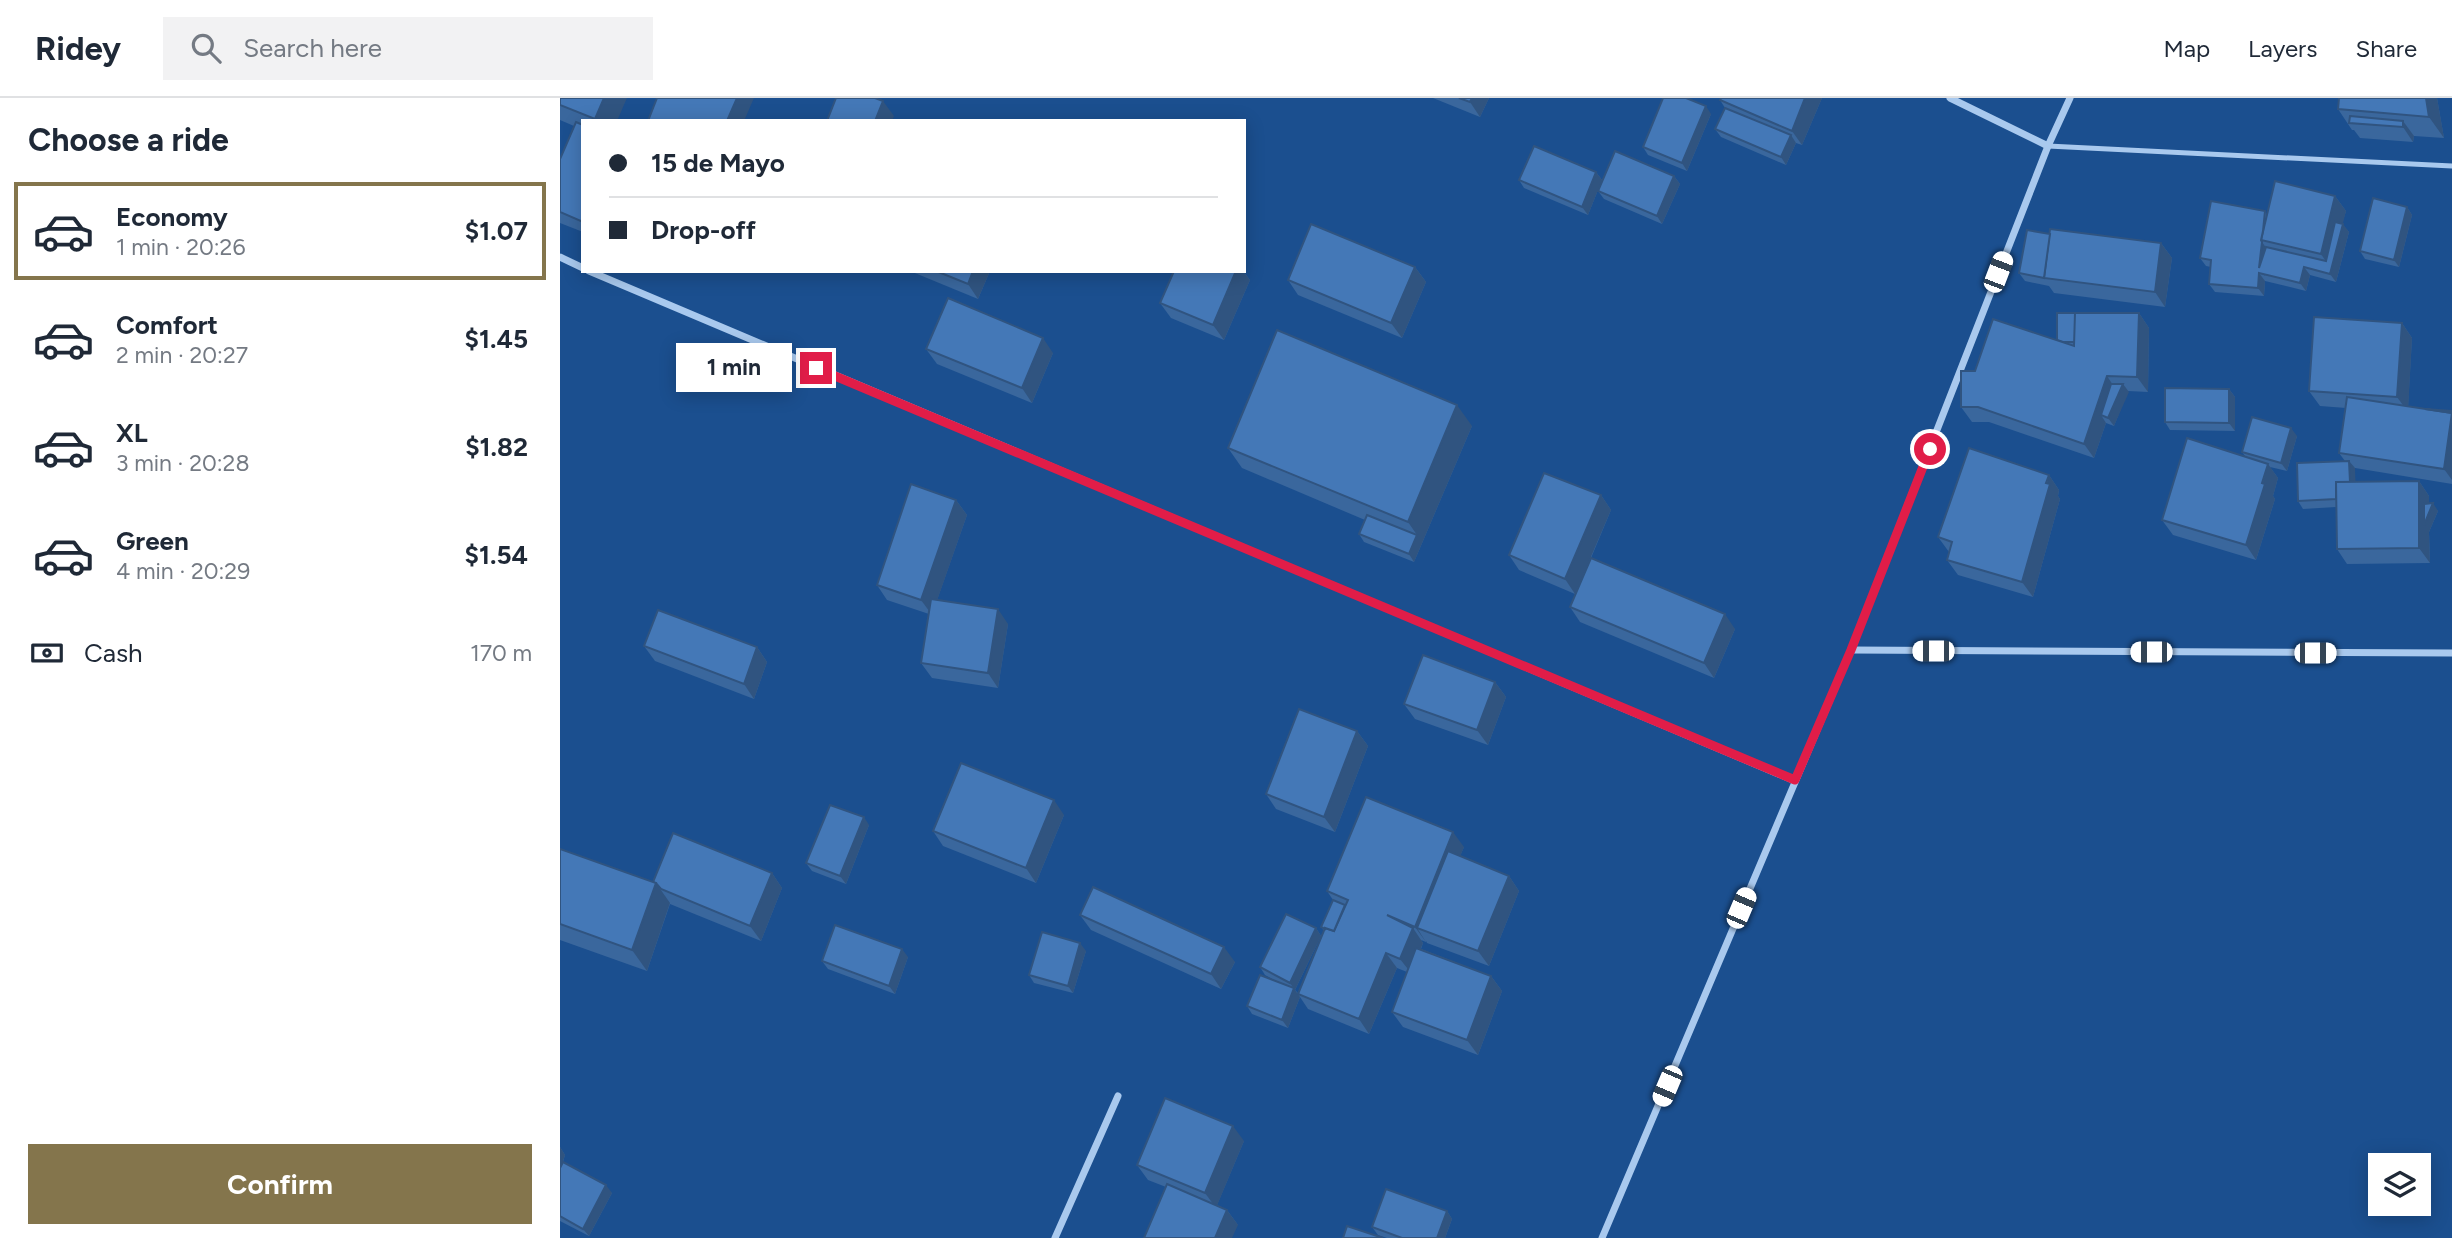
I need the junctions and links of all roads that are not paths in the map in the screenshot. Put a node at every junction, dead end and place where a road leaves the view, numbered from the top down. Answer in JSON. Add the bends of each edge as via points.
{"nodes":[{"id":1,"x":1950,"y":98,"type":"edge"},
{"id":2,"x":2070,"y":98,"type":"edge"},
{"id":3,"x":2048,"y":146,"type":"junction"},
{"id":4,"x":2452,"y":166,"type":"edge"},
{"id":5,"x":560,"y":257,"type":"edge"},
{"id":6,"x":581,"y":267,"type":"edge"},
{"id":7,"x":594,"y":273,"type":"edge"},
{"id":8,"x":1851,"y":650,"type":"junction"},
{"id":9,"x":2452,"y":653,"type":"edge"},
{"id":10,"x":1795,"y":780,"type":"junction"},
{"id":11,"x":1118,"y":1096,"type":"dead end"},
{"id":12,"x":1055,"y":1238,"type":"edge"},
{"id":13,"x":1602,"y":1238,"type":"edge"}],
"edges":[{"from":1,"to":3,"type":"street"},
{"from":2,"to":3,"type":"street"},
{"from":3,"to":4,"type":"lane"},
{"from":3,"to":8,"type":"street"},
{"from":5,"to":6,"type":"street"},
{"from":7,"to":10,"type":"street"},
{"from":8,"to":9,"type":"street"},
{"from":8,"to":10,"type":"street"},
{"from":10,"to":13,"type":"street"},
{"from":11,"to":12,"type":"street"}]}
